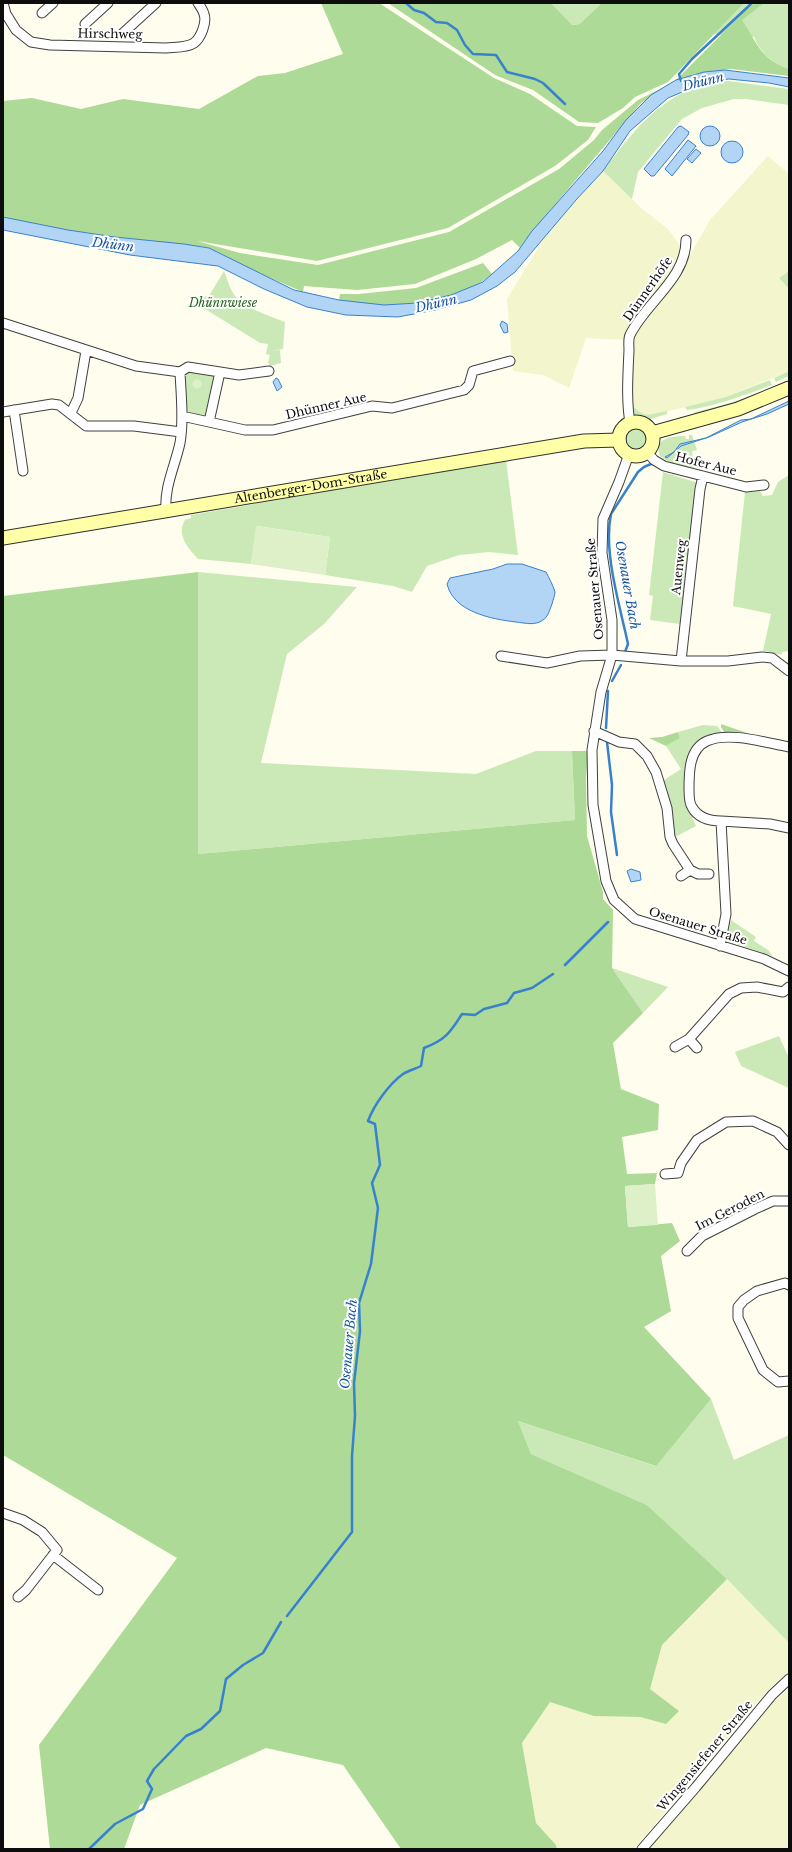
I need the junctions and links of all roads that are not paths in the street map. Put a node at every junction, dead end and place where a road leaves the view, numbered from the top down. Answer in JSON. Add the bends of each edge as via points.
{"nodes":[{"id":1,"x":3,"y":3,"type":"edge"},
{"id":2,"x":53,"y":3,"type":"edge"},
{"id":3,"x":108,"y":3,"type":"edge"},
{"id":4,"x":156,"y":3,"type":"edge"},
{"id":5,"x":198,"y":3,"type":"edge"},
{"id":6,"x":42,"y":13,"type":"dead end"},
{"id":7,"x":85,"y":24,"type":"dead end"},
{"id":8,"x":122,"y":34,"type":"dead end"},
{"id":9,"x":686,"y":240,"type":"dead end"},
{"id":10,"x":3,"y":323,"type":"edge"},
{"id":11,"x":86,"y":350,"type":"junction"},
{"id":12,"x":510,"y":361,"type":"dead end"},
{"id":13,"x":269,"y":371,"type":"dead end"},
{"id":14,"x":180,"y":372,"type":"junction"},
{"id":15,"x":220,"y":372,"type":"junction"},
{"id":16,"x":789,"y":388,"type":"edge"},
{"id":17,"x":14,"y":410,"type":"junction"},
{"id":18,"x":3,"y":412,"type":"edge"},
{"id":19,"x":71,"y":413,"type":"junction"},
{"id":20,"x":182,"y":416,"type":"junction"},
{"id":21,"x":209,"y":422,"type":"junction"},
{"id":22,"x":630,"y":423,"type":"junction"},
{"id":23,"x":181,"y":432,"type":"junction"},
{"id":24,"x":652,"y":433,"type":"junction"},
{"id":25,"x":619,"y":440,"type":"junction"},
{"id":26,"x":647,"y":452,"type":"junction"},
{"id":27,"x":629,"y":454,"type":"junction"},
{"id":28,"x":23,"y":471,"type":"dead end"},
{"id":29,"x":703,"y":476,"type":"junction"},
{"id":30,"x":764,"y":485,"type":"dead end"},
{"id":31,"x":166,"y":511,"type":"junction"},
{"id":32,"x":3,"y":538,"type":"edge"},
{"id":33,"x":612,"y":655,"type":"junction"},
{"id":34,"x":501,"y":656,"type":"dead end"},
{"id":35,"x":681,"y":661,"type":"junction"},
{"id":36,"x":789,"y":671,"type":"edge"},
{"id":37,"x":594,"y":731,"type":"junction"},
{"id":38,"x":789,"y":747,"type":"edge"},
{"id":39,"x":721,"y":821,"type":"junction"},
{"id":40,"x":789,"y":828,"type":"edge"},
{"id":41,"x":690,"y":870,"type":"junction"},
{"id":42,"x":709,"y":874,"type":"dead end"},
{"id":43,"x":681,"y":876,"type":"dead end"},
{"id":44,"x":720,"y":946,"type":"junction"},
{"id":45,"x":789,"y":971,"type":"edge"},
{"id":46,"x":789,"y":987,"type":"edge"},
{"id":47,"x":689,"y":1039,"type":"junction"},
{"id":48,"x":675,"y":1047,"type":"dead end"},
{"id":49,"x":697,"y":1048,"type":"dead end"},
{"id":50,"x":789,"y":1145,"type":"edge"},
{"id":51,"x":665,"y":1174,"type":"dead end"},
{"id":52,"x":789,"y":1201,"type":"edge"},
{"id":53,"x":687,"y":1251,"type":"dead end"},
{"id":54,"x":789,"y":1285,"type":"edge"},
{"id":55,"x":789,"y":1381,"type":"edge"},
{"id":56,"x":3,"y":1513,"type":"edge"},
{"id":57,"x":53,"y":1555,"type":"junction"},
{"id":58,"x":98,"y":1590,"type":"dead end"},
{"id":59,"x":18,"y":1597,"type":"dead end"},
{"id":60,"x":789,"y":1679,"type":"edge"},
{"id":61,"x":642,"y":1849,"type":"edge"}],
"edges":[{"from":1,"to":5,"type":"street","name":"Hirschweg","via":[[6,14],[16,30],[31,42],[50,45],[166,48],[194,43],[199,37],[205,15]]},
{"from":2,"to":6,"type":"street"},
{"from":3,"to":7,"type":"street","name":"Hirschweg"},
{"from":4,"to":8,"type":"street","name":"Hirschweg"},
{"from":9,"to":22,"type":"street","name":"Dünnerhöfe","via":[[683,260],[629,336]]},
{"from":10,"to":11,"type":"street"},
{"from":11,"to":14,"type":"street","via":[[136,366]]},
{"from":11,"to":19,"type":"street","via":[[78,398]]},
{"from":12,"to":21,"type":"street","name":"Dhünner Aue","via":[[473,371],[469,385],[464,390],[392,408],[372,406],[273,430],[245,430]]},
{"from":13,"to":15,"type":"street","via":[[239,375]]},
{"from":14,"to":15,"type":"street","via":[[188,367]]},
{"from":14,"to":20,"type":"street"},
{"from":15,"to":21,"type":"street"},
{"from":16,"to":24,"type":"main road","via":[[738,409]]},
{"from":17,"to":18,"type":"street"},
{"from":17,"to":19,"type":"street","via":[[52,404],[59,405]]},
{"from":17,"to":28,"type":"street"},
{"from":19,"to":23,"type":"street","via":[[86,426],[134,426]]},
{"from":20,"to":21,"type":"street","name":"Dhünner Aue"},
{"from":20,"to":23,"type":"street"},
{"from":22,"to":24,"type":"main road","via":[[642,424]]},
{"from":22,"to":25,"type":"main road","via":[[621,430]]},
{"from":23,"to":31,"type":"street","via":[[165,496]]},
{"from":24,"to":26,"type":"main road","via":[[653,442]]},
{"from":25,"to":27,"type":"main road","via":[[621,447]]},
{"from":25,"to":31,"type":"main road","name":"Altenberger-Dom-Straße","via":[[584,441]]},
{"from":26,"to":27,"type":"main road","via":[[638,456]]},
{"from":26,"to":29,"type":"street","name":"Hofer Aue","via":[[664,466]]},
{"from":27,"to":33,"type":"street","name":"Osenauer Straße","via":[[620,482],[603,519],[602,553],[612,620]]},
{"from":29,"to":30,"type":"street","name":"Hofer Aue","via":[[746,487]]},
{"from":29,"to":35,"type":"street","name":"Auenweg"},
{"from":31,"to":32,"type":"main road","name":"Altenberger-Dom-Straße"},
{"from":33,"to":34,"type":"street","name":"Osenauer Straße","via":[[580,656],[547,663]]},
{"from":33,"to":35,"type":"street"},
{"from":33,"to":37,"type":"street","name":"Osenauer Straße","via":[[601,692]]},
{"from":35,"to":36,"type":"street","via":[[728,661],[762,657],[772,658]]},
{"from":37,"to":41,"type":"street","via":[[619,742],[635,744],[647,756],[656,772],[667,808],[670,837]]},
{"from":37,"to":44,"type":"street","name":"Osenauer Straße","via":[[593,805],[606,881],[614,900],[636,919]]},
{"from":38,"to":39,"type":"street","via":[[723,737],[706,741],[696,749],[689,770],[691,807],[699,816],[711,821]]},
{"from":39,"to":40,"type":"street","via":[[770,824]]},
{"from":39,"to":44,"type":"street","via":[[726,914]]},
{"from":41,"to":42,"type":"street","via":[[698,874]]},
{"from":41,"to":43,"type":"street"},
{"from":44,"to":45,"type":"street","name":"Osenauer Straße"},
{"from":46,"to":47,"type":"street","via":[[783,992],[757,987],[741,988],[729,994]]},
{"from":47,"to":48,"type":"street"},
{"from":47,"to":49,"type":"street"},
{"from":50,"to":51,"type":"street","via":[[776,1132],[754,1121],[726,1122],[697,1140],[681,1163],[678,1173]]},
{"from":52,"to":53,"type":"street","name":"Im Geroden","via":[[773,1201],[755,1209],[702,1236]]},
{"from":54,"to":55,"type":"street","via":[[785,1283],[757,1291],[738,1308],[738,1318],[763,1370],[778,1382]]},
{"from":56,"to":57,"type":"street","via":[[23,1520],[42,1532],[57,1550]]},
{"from":57,"to":58,"type":"street"},
{"from":57,"to":59,"type":"street"},
{"from":60,"to":61,"type":"street","name":"Wingensiefener Straße","via":[[772,1695]]}]}
